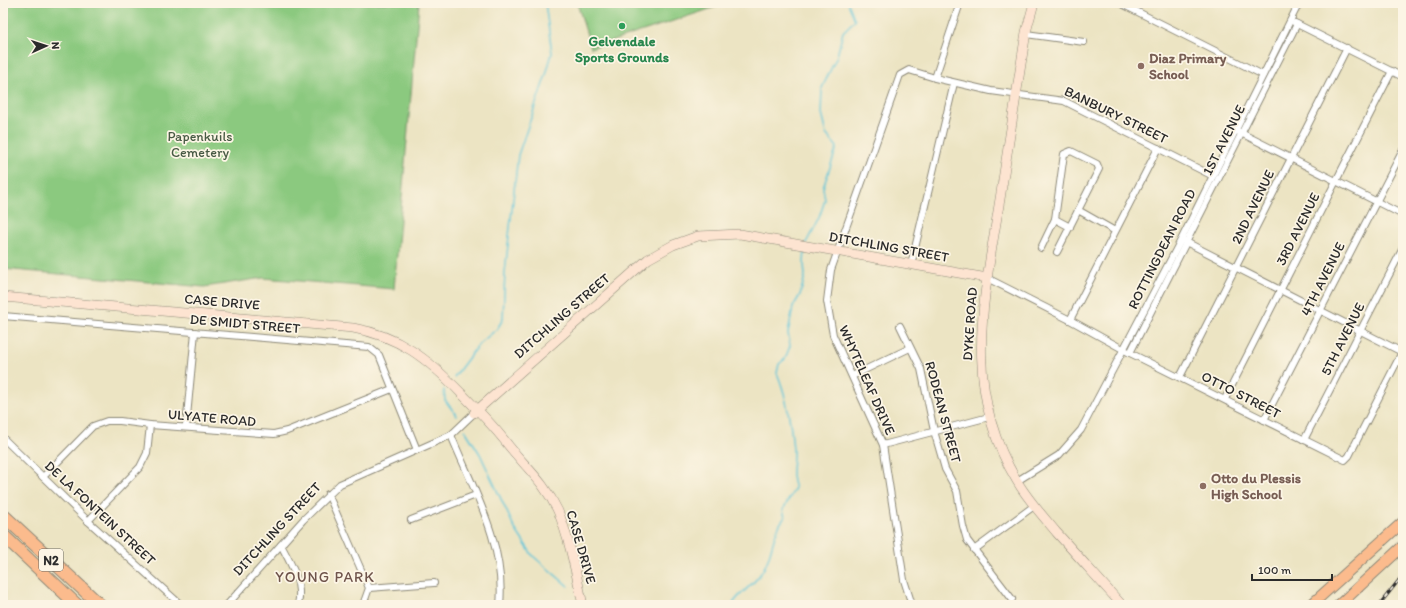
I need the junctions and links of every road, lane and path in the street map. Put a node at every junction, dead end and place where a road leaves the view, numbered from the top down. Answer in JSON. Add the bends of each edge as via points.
{"nodes":[{"id":1,"x":960,"y":3,"type":"edge"},
{"id":2,"x":1034,"y":3,"type":"edge"},
{"id":3,"x":1120,"y":3,"type":"edge"},
{"id":4,"x":1299,"y":3,"type":"edge"},
{"id":5,"x":1290,"y":20,"type":"junction"},
{"id":6,"x":1298,"y":24,"type":"junction"},
{"id":7,"x":1026,"y":34,"type":"junction"},
{"id":8,"x":1084,"y":42,"type":"dead end"},
{"id":9,"x":1347,"y":48,"type":"junction"},
{"id":10,"x":1392,"y":70,"type":"junction"},
{"id":11,"x":1263,"y":76,"type":"junction"},
{"id":12,"x":1403,"y":77,"type":"edge"},
{"id":13,"x":934,"y":78,"type":"junction"},
{"id":14,"x":954,"y":83,"type":"junction"},
{"id":15,"x":1017,"y":94,"type":"junction"},
{"id":16,"x":1238,"y":132,"type":"junction"},
{"id":17,"x":1158,"y":148,"type":"junction"},
{"id":18,"x":1403,"y":150,"type":"edge"},
{"id":19,"x":1291,"y":158,"type":"junction"},
{"id":20,"x":1213,"y":176,"type":"junction"},
{"id":21,"x":1336,"y":181,"type":"junction"},
{"id":22,"x":1376,"y":201,"type":"junction"},
{"id":23,"x":1078,"y":210,"type":"junction"},
{"id":24,"x":1403,"y":215,"type":"edge"},
{"id":25,"x":1055,"y":219,"type":"junction"},
{"id":26,"x":1070,"y":227,"type":"junction"},
{"id":27,"x":1115,"y":231,"type":"junction"},
{"id":28,"x":1184,"y":241,"type":"junction"},
{"id":29,"x":1042,"y":248,"type":"dead end"},
{"id":30,"x":1403,"y":248,"type":"edge"},
{"id":31,"x":837,"y":252,"type":"junction"},
{"id":32,"x":1057,"y":252,"type":"dead end"},
{"id":33,"x":911,"y":265,"type":"junction"},
{"id":34,"x":1237,"y":267,"type":"junction"},
{"id":35,"x":987,"y":278,"type":"junction"},
{"id":36,"x":1281,"y":290,"type":"junction"},
{"id":37,"x":3,"y":297,"type":"edge"},
{"id":38,"x":1320,"y":311,"type":"junction"},
{"id":39,"x":3,"y":316,"type":"edge"},
{"id":40,"x":1070,"y":320,"type":"junction"},
{"id":41,"x":900,"y":326,"type":"dead end"},
{"id":42,"x":1361,"y":331,"type":"junction"},
{"id":43,"x":195,"y":332,"type":"junction"},
{"id":44,"x":910,"y":348,"type":"junction"},
{"id":45,"x":1123,"y":349,"type":"junction"},
{"id":46,"x":1402,"y":351,"type":"edge"},
{"id":47,"x":1130,"y":353,"type":"junction"},
{"id":48,"x":852,"y":376,"type":"junction"},
{"id":49,"x":1180,"y":377,"type":"junction"},
{"id":50,"x":392,"y":389,"type":"junction"},
{"id":51,"x":1225,"y":399,"type":"junction"},
{"id":52,"x":476,"y":411,"type":"junction"},
{"id":53,"x":989,"y":417,"type":"junction"},
{"id":54,"x":1264,"y":420,"type":"junction"},
{"id":55,"x":150,"y":425,"type":"junction"},
{"id":56,"x":186,"y":427,"type":"junction"},
{"id":57,"x":934,"y":431,"type":"junction"},
{"id":58,"x":451,"y":435,"type":"junction"},
{"id":59,"x":3,"y":438,"type":"edge"},
{"id":60,"x":1304,"y":440,"type":"junction"},
{"id":61,"x":883,"y":445,"type":"junction"},
{"id":62,"x":417,"y":450,"type":"junction"},
{"id":63,"x":43,"y":477,"type":"junction"},
{"id":64,"x":1017,"y":481,"type":"junction"},
{"id":65,"x":328,"y":494,"type":"junction"},
{"id":66,"x":476,"y":495,"type":"junction"},
{"id":67,"x":1034,"y":506,"type":"junction"},
{"id":68,"x":3,"y":515,"type":"edge"},
{"id":69,"x":411,"y":520,"type":"dead end"},
{"id":70,"x":88,"y":521,"type":"junction"},
{"id":71,"x":1403,"y":522,"type":"edge"},
{"id":72,"x":3,"y":535,"type":"edge"},
{"id":73,"x":281,"y":545,"type":"junction"},
{"id":74,"x":1403,"y":546,"type":"edge"},
{"id":75,"x":974,"y":550,"type":"junction"},
{"id":76,"x":434,"y":583,"type":"dead end"},
{"id":77,"x":368,"y":588,"type":"junction"},
{"id":78,"x":1012,"y":599,"type":"dead end"},
{"id":79,"x":77,"y":605,"type":"edge"},
{"id":80,"x":100,"y":605,"type":"edge"},
{"id":81,"x":180,"y":605,"type":"edge"},
{"id":82,"x":227,"y":605,"type":"edge"},
{"id":83,"x":298,"y":605,"type":"edge"},
{"id":84,"x":363,"y":605,"type":"edge"},
{"id":85,"x":500,"y":605,"type":"edge"},
{"id":86,"x":583,"y":605,"type":"edge"},
{"id":87,"x":912,"y":605,"type":"edge"},
{"id":88,"x":1122,"y":605,"type":"edge"},
{"id":89,"x":1311,"y":605,"type":"edge"},
{"id":90,"x":1339,"y":605,"type":"edge"}],
"edges":[{"from":1,"to":13,"type":"street"},
{"from":2,"to":7,"type":"street","name":"DYKE ROAD"},
{"from":3,"to":11,"type":"street"},
{"from":4,"to":5,"type":"street","name":"ROTTINGDEAN ROAD"},
{"from":5,"to":6,"type":"street"},
{"from":5,"to":11,"type":"street","name":"ROTTINGDEAN ROAD"},
{"from":6,"to":9,"type":"street"},
{"from":6,"to":16,"type":"street","name":"1ST AVENUE"},
{"from":7,"to":8,"type":"street"},
{"from":7,"to":15,"type":"street","name":"DYKE ROAD"},
{"from":9,"to":10,"type":"street"},
{"from":9,"to":19,"type":"street","name":"2ND AVENUE"},
{"from":10,"to":12,"type":"street"},
{"from":10,"to":21,"type":"street","name":"3RD AVENUE"},
{"from":11,"to":16,"type":"street","name":"ROTTINGDEAN ROAD"},
{"from":13,"to":14,"type":"street","name":"BANBURY STREET"},
{"from":13,"to":31,"type":"street","name":"WHYTELEAF DRIVE","via":[[909,70],[900,75]]},
{"from":14,"to":15,"type":"street","name":"BANBURY STREET"},
{"from":14,"to":33,"type":"street"},
{"from":15,"to":17,"type":"street","name":"BANBURY STREET","via":[[1057,99],[1071,104]]},
{"from":15,"to":35,"type":"street","name":"DYKE ROAD"},
{"from":16,"to":19,"type":"street"},
{"from":16,"to":20,"type":"street","name":"ROTTINGDEAN ROAD"},
{"from":16,"to":28,"type":"street","name":"1ST AVENUE"},
{"from":17,"to":20,"type":"street","name":"BANBURY STREET"},
{"from":17,"to":27,"type":"street"},
{"from":18,"to":22,"type":"street","name":"4TH AVENUE"},
{"from":19,"to":21,"type":"street"},
{"from":19,"to":34,"type":"street","name":"2ND AVENUE"},
{"from":20,"to":28,"type":"street","name":"ROTTINGDEAN ROAD"},
{"from":21,"to":22,"type":"street"},
{"from":21,"to":36,"type":"street","name":"3RD AVENUE"},
{"from":22,"to":24,"type":"street"},
{"from":22,"to":38,"type":"street","name":"4TH AVENUE"},
{"from":23,"to":25,"type":"street","via":[[1099,167],[1067,152],[1063,156]]},
{"from":23,"to":26,"type":"street"},
{"from":23,"to":27,"type":"street"},
{"from":25,"to":26,"type":"street"},
{"from":25,"to":29,"type":"street"},
{"from":26,"to":32,"type":"street"},
{"from":27,"to":40,"type":"street"},
{"from":28,"to":34,"type":"street"},
{"from":28,"to":45,"type":"street","name":"ROTTINGDEAN ROAD"},
{"from":28,"to":47,"type":"street","name":"1ST AVENUE"},
{"from":30,"to":42,"type":"street","name":"5TH AVENUE"},
{"from":31,"to":33,"type":"street","name":"DITCHLING STREET"},
{"from":31,"to":48,"type":"street","name":"WHYTELEAF DRIVE","via":[[827,290],[828,313],[833,335]]},
{"from":31,"to":52,"type":"street","name":"DITCHLING STREET","via":[[753,236],[726,234],[698,236],[673,245],[648,259]]},
{"from":33,"to":35,"type":"street","name":"DITCHLING STREET"},
{"from":34,"to":36,"type":"street"},
{"from":34,"to":49,"type":"street","name":"2ND AVENUE"},
{"from":35,"to":40,"type":"street","name":"OTTO STREET"},
{"from":35,"to":53,"type":"street","name":"DYKE ROAD","via":[[980,347],[982,379]]},
{"from":36,"to":38,"type":"street"},
{"from":36,"to":51,"type":"street","name":"3RD AVENUE"},
{"from":37,"to":52,"type":"street","name":"CASE DRIVE","via":[[353,328],[374,332],[397,341],[441,372]]},
{"from":38,"to":42,"type":"street"},
{"from":38,"to":54,"type":"street","name":"4TH AVENUE"},
{"from":39,"to":43,"type":"street","name":"DE SMIDT STREET"},
{"from":40,"to":45,"type":"street","name":"OTTO STREET"},
{"from":41,"to":44,"type":"street","name":"RODEAN STREET"},
{"from":42,"to":46,"type":"street"},
{"from":42,"to":60,"type":"street","name":"5TH AVENUE"},
{"from":43,"to":50,"type":"street","name":"DE SMIDT STREET","via":[[363,346],[373,349],[379,355]]},
{"from":43,"to":56,"type":"street"},
{"from":44,"to":48,"type":"street","name":"RODEAN STREET"},
{"from":44,"to":57,"type":"street","name":"RODEAN STREET","via":[[922,373]]},
{"from":45,"to":47,"type":"street","name":"OTTO STREET"},
{"from":45,"to":64,"type":"street","name":"ROTTINGDEAN ROAD","via":[[1086,423],[1073,441],[1059,455]]},
{"from":46,"to":60,"type":"street","name":"OTTO STREET","via":[[1348,458],[1344,460]]},
{"from":47,"to":49,"type":"street","name":"OTTO STREET"},
{"from":48,"to":61,"type":"street","name":"WHYTELEAF DRIVE"},
{"from":49,"to":51,"type":"street","name":"OTTO STREET"},
{"from":50,"to":56,"type":"street","name":"ULYATE ROAD","via":[[281,433],[264,434]]},
{"from":50,"to":62,"type":"street","name":"DE SMIDT STREET"},
{"from":51,"to":54,"type":"street","name":"OTTO STREET"},
{"from":52,"to":58,"type":"street","name":"DITCHLING STREET"},
{"from":52,"to":86,"type":"street","name":"CASE DRIVE","via":[[533,472],[558,511],[571,552]]},
{"from":53,"to":57,"type":"street"},
{"from":53,"to":64,"type":"street","name":"DYKE ROAD","via":[[1000,448]]},
{"from":54,"to":60,"type":"street","name":"OTTO STREET"},
{"from":55,"to":56,"type":"street","name":"ULYATE ROAD"},
{"from":55,"to":63,"type":"street","name":"ULYATE ROAD","via":[[107,421],[93,426]]},
{"from":55,"to":70,"type":"street","via":[[147,452],[140,468]]},
{"from":57,"to":61,"type":"street"},
{"from":57,"to":75,"type":"street","name":"RODEAN STREET","via":[[945,469],[957,489],[965,533]]},
{"from":58,"to":62,"type":"street","name":"DITCHLING STREET"},
{"from":58,"to":66,"type":"street"},
{"from":59,"to":63,"type":"street","name":"DE LA FONTEIN STREET"},
{"from":61,"to":87,"type":"street","name":"WHYTELEAF DRIVE","via":[[904,580]]},
{"from":62,"to":65,"type":"street","name":"DITCHLING STREET","via":[[340,484]]},
{"from":63,"to":70,"type":"street","name":"DE LA FONTEIN STREET"},
{"from":64,"to":67,"type":"street","name":"DYKE ROAD"},
{"from":65,"to":73,"type":"street","name":"DITCHLING STREET"},
{"from":65,"to":77,"type":"street"},
{"from":66,"to":69,"type":"street"},
{"from":66,"to":85,"type":"street","via":[[496,549]]},
{"from":67,"to":75,"type":"street"},
{"from":67,"to":88,"type":"street","name":"DYKE ROAD"},
{"from":68,"to":80,"type":"highway","number":"N2"},
{"from":70,"to":81,"type":"street","name":"DE LA FONTEIN STREET"},
{"from":71,"to":89,"type":"main road"},
{"from":72,"to":79,"type":"highway","number":"N2"},
{"from":73,"to":82,"type":"street","name":"DITCHLING STREET"},
{"from":73,"to":83,"type":"street","via":[[298,582]]},
{"from":74,"to":90,"type":"main road"},
{"from":75,"to":78,"type":"street","name":"RODEAN STREET"},
{"from":76,"to":77,"type":"street"},
{"from":77,"to":84,"type":"street"}]}
